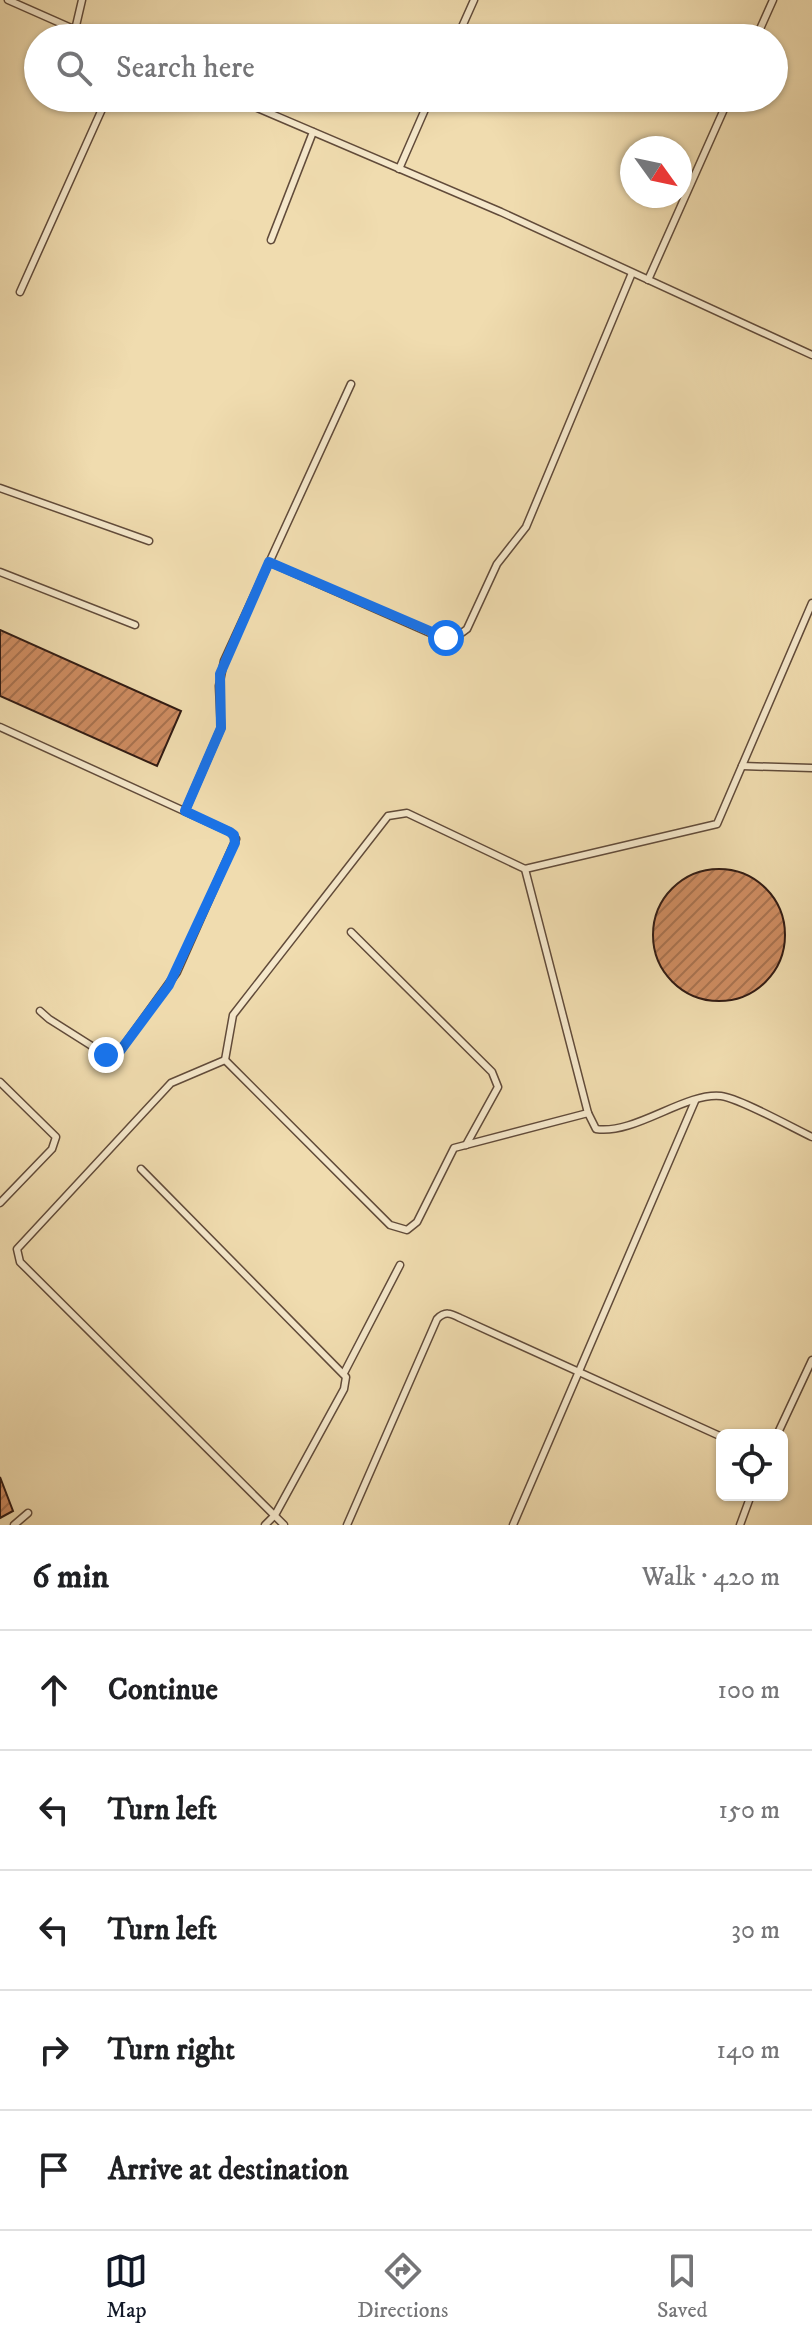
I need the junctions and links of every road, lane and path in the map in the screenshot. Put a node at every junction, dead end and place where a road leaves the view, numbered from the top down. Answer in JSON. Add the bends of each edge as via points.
{"nodes":[{"id":1,"x":8,"y":0,"type":"edge"},
{"id":2,"x":82,"y":0,"type":"edge"},
{"id":3,"x":474,"y":0,"type":"edge"},
{"id":4,"x":773,"y":0,"type":"edge"},
{"id":5,"x":62,"y":24,"type":"edge"},
{"id":6,"x":76,"y":24,"type":"edge"},
{"id":7,"x":463,"y":24,"type":"edge"},
{"id":8,"x":762,"y":24,"type":"edge"},
{"id":9,"x":101,"y":112,"type":"edge"},
{"id":10,"x":267,"y":112,"type":"edge"},
{"id":11,"x":424,"y":112,"type":"edge"},
{"id":12,"x":723,"y":112,"type":"edge"},
{"id":13,"x":313,"y":132,"type":"junction"},
{"id":14,"x":399,"y":169,"type":"junction"},
{"id":15,"x":271,"y":240,"type":"dead end"},
{"id":16,"x":632,"y":273,"type":"junction"},
{"id":17,"x":648,"y":280,"type":"junction"},
{"id":18,"x":20,"y":292,"type":"dead end"},
{"id":19,"x":812,"y":355,"type":"edge"},
{"id":20,"x":351,"y":384,"type":"dead end"},
{"id":21,"x":0,"y":488,"type":"edge"},
{"id":22,"x":149,"y":541,"type":"dead end"},
{"id":23,"x":269,"y":562,"type":"junction"},
{"id":24,"x":0,"y":572,"type":"edge"},
{"id":25,"x":812,"y":603,"type":"edge"},
{"id":26,"x":135,"y":625,"type":"dead end"},
{"id":27,"x":0,"y":727,"type":"edge"},
{"id":28,"x":742,"y":766,"type":"junction"},
{"id":29,"x":812,"y":768,"type":"edge"},
{"id":30,"x":185,"y":811,"type":"junction"},
{"id":31,"x":525,"y":869,"type":"junction"},
{"id":32,"x":351,"y":932,"type":"dead end"},
{"id":33,"x":40,"y":1011,"type":"dead end"},
{"id":34,"x":225,"y":1060,"type":"junction"},
{"id":35,"x":0,"y":1082,"type":"edge"},
{"id":36,"x":695,"y":1101,"type":"junction"},
{"id":37,"x":588,"y":1113,"type":"junction"},
{"id":38,"x":812,"y":1137,"type":"edge"},
{"id":39,"x":466,"y":1145,"type":"junction"},
{"id":40,"x":141,"y":1169,"type":"dead end"},
{"id":41,"x":0,"y":1203,"type":"edge"},
{"id":42,"x":400,"y":1265,"type":"dead end"},
{"id":43,"x":812,"y":1360,"type":"edge"},
{"id":44,"x":578,"y":1372,"type":"junction"},
{"id":45,"x":344,"y":1373,"type":"junction"},
{"id":46,"x":780,"y":1429,"type":"edge"},
{"id":47,"x":716,"y":1434,"type":"edge"},
{"id":48,"x":749,"y":1501,"type":"edge"},
{"id":49,"x":28,"y":1513,"type":"dead end"},
{"id":50,"x":275,"y":1515,"type":"junction"},
{"id":51,"x":14,"y":1525,"type":"edge"},
{"id":52,"x":265,"y":1525,"type":"edge"},
{"id":53,"x":284,"y":1525,"type":"edge"},
{"id":54,"x":347,"y":1525,"type":"edge"},
{"id":55,"x":513,"y":1525,"type":"edge"},
{"id":56,"x":740,"y":1525,"type":"edge"}],
"edges":[{"from":1,"to":5,"type":"lane"},
{"from":2,"to":6,"type":"lane"},
{"from":3,"to":7,"type":"lane"},
{"from":4,"to":8,"type":"lane"},
{"from":9,"to":18,"type":"lane"},
{"from":10,"to":13,"type":"lane"},
{"from":11,"to":14,"type":"lane"},
{"from":12,"to":17,"type":"lane"},
{"from":13,"to":14,"type":"lane"},
{"from":13,"to":15,"type":"lane"},
{"from":14,"to":16,"type":"lane"},
{"from":16,"to":17,"type":"lane"},
{"from":16,"to":23,"type":"lane","via":[[526,527],[497,564],[461,634],[439,637]]},
{"from":17,"to":19,"type":"lane"},
{"from":20,"to":23,"type":"lane"},
{"from":21,"to":22,"type":"lane"},
{"from":23,"to":30,"type":"lane","via":[[220,674],[221,728]]},
{"from":24,"to":26,"type":"lane"},
{"from":25,"to":28,"type":"lane"},
{"from":27,"to":30,"type":"lane"},
{"from":28,"to":29,"type":"lane"},
{"from":28,"to":31,"type":"lane","via":[[717,824]]},
{"from":30,"to":33,"type":"lane","via":[[236,839],[169,985],[120,1051],[110,1056]]},
{"from":31,"to":34,"type":"lane","via":[[407,813],[388,816],[233,1015]]},
{"from":31,"to":37,"type":"lane"},
{"from":32,"to":39,"type":"lane","via":[[492,1072],[498,1087]]},
{"from":34,"to":39,"type":"lane","via":[[390,1225],[407,1230],[417,1222],[454,1148]]},
{"from":34,"to":50,"type":"lane","via":[[171,1083],[17,1249],[20,1262]]},
{"from":35,"to":41,"type":"lane","via":[[56,1137],[52,1149]]},
{"from":36,"to":37,"type":"lane","via":[[607,1131],[596,1129]]},
{"from":36,"to":38,"type":"lane","via":[[727,1097]]},
{"from":36,"to":44,"type":"lane"},
{"from":37,"to":39,"type":"lane"},
{"from":40,"to":45,"type":"lane"},
{"from":42,"to":45,"type":"lane"},
{"from":43,"to":46,"type":"lane"},
{"from":44,"to":47,"type":"lane"},
{"from":44,"to":54,"type":"lane","via":[[442,1313]]},
{"from":44,"to":55,"type":"lane"},
{"from":45,"to":50,"type":"lane","via":[[344,1389]]},
{"from":48,"to":56,"type":"lane"},
{"from":49,"to":51,"type":"lane"},
{"from":50,"to":52,"type":"lane"},
{"from":50,"to":53,"type":"lane"}]}
